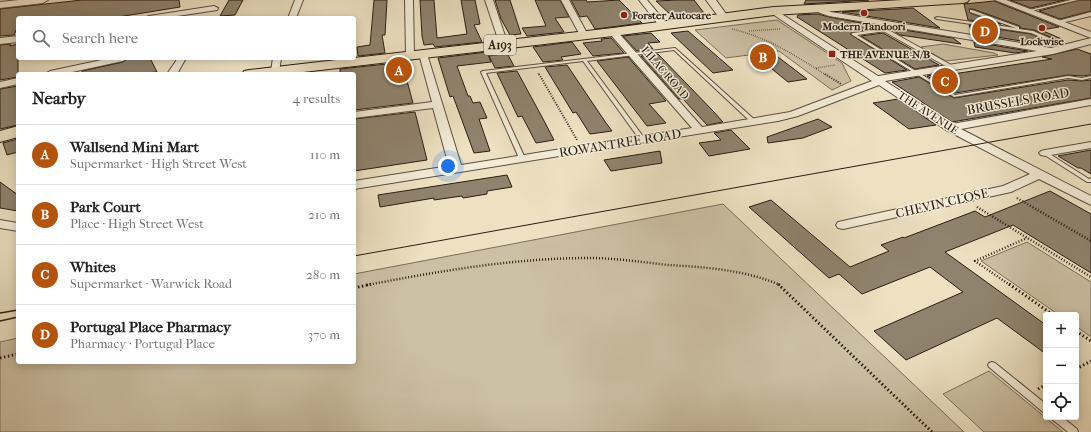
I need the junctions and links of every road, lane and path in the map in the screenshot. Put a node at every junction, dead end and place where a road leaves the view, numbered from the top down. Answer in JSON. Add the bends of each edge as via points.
{"nodes":[{"id":1,"x":43,"y":0,"type":"edge"},
{"id":2,"x":220,"y":0,"type":"edge"},
{"id":3,"x":299,"y":0,"type":"edge"},
{"id":4,"x":409,"y":0,"type":"edge"},
{"id":5,"x":490,"y":0,"type":"edge"},
{"id":6,"x":565,"y":0,"type":"edge"},
{"id":7,"x":643,"y":0,"type":"edge"},
{"id":8,"x":710,"y":0,"type":"edge"},
{"id":9,"x":963,"y":0,"type":"edge"},
{"id":10,"x":999,"y":0,"type":"edge"},
{"id":11,"x":1076,"y":0,"type":"edge"},
{"id":12,"x":14,"y":2,"type":"edge"},
{"id":13,"x":0,"y":5,"type":"edge"},
{"id":14,"x":214,"y":8,"type":"junction"},
{"id":15,"x":812,"y":8,"type":"junction"},
{"id":16,"x":774,"y":11,"type":"junction"},
{"id":17,"x":971,"y":11,"type":"dead end"},
{"id":18,"x":1027,"y":11,"type":"junction"},
{"id":19,"x":1091,"y":14,"type":"edge"},
{"id":20,"x":162,"y":16,"type":"edge"},
{"id":21,"x":209,"y":16,"type":"edge"},
{"id":22,"x":293,"y":16,"type":"edge"},
{"id":23,"x":724,"y":18,"type":"junction"},
{"id":24,"x":937,"y":18,"type":"dead end"},
{"id":25,"x":710,"y":20,"type":"junction"},
{"id":26,"x":1057,"y":22,"type":"junction"},
{"id":27,"x":664,"y":26,"type":"junction"},
{"id":28,"x":909,"y":27,"type":"junction"},
{"id":29,"x":800,"y":28,"type":"junction"},
{"id":30,"x":885,"y":30,"type":"junction"},
{"id":31,"x":613,"y":32,"type":"junction"},
{"id":32,"x":748,"y":32,"type":"junction"},
{"id":33,"x":1032,"y":32,"type":"junction"},
{"id":34,"x":584,"y":35,"type":"junction"},
{"id":35,"x":1091,"y":35,"type":"edge"},
{"id":36,"x":16,"y":39,"type":"edge"},
{"id":37,"x":1091,"y":41,"type":"edge"},
{"id":38,"x":0,"y":42,"type":"edge"},
{"id":39,"x":504,"y":45,"type":"junction"},
{"id":40,"x":1077,"y":45,"type":"junction"},
{"id":41,"x":1068,"y":47,"type":"junction"},
{"id":42,"x":1091,"y":50,"type":"edge"},
{"id":43,"x":1053,"y":51,"type":"junction"},
{"id":44,"x":632,"y":54,"type":"junction"},
{"id":45,"x":417,"y":55,"type":"junction"},
{"id":46,"x":356,"y":59,"type":"edge"},
{"id":47,"x":114,"y":60,"type":"edge"},
{"id":48,"x":181,"y":60,"type":"edge"},
{"id":49,"x":339,"y":60,"type":"edge"},
{"id":50,"x":584,"y":60,"type":"junction"},
{"id":51,"x":276,"y":64,"type":"edge"},
{"id":52,"x":534,"y":66,"type":"junction"},
{"id":53,"x":951,"y":67,"type":"junction"},
{"id":54,"x":59,"y":72,"type":"edge"},
{"id":55,"x":173,"y":72,"type":"edge"},
{"id":56,"x":254,"y":72,"type":"edge"},
{"id":57,"x":916,"y":73,"type":"junction"},
{"id":58,"x":1091,"y":77,"type":"edge"},
{"id":59,"x":878,"y":80,"type":"junction"},
{"id":60,"x":16,"y":81,"type":"edge"},
{"id":61,"x":0,"y":85,"type":"edge"},
{"id":62,"x":852,"y":91,"type":"junction"},
{"id":63,"x":1091,"y":102,"type":"edge"},
{"id":64,"x":437,"y":104,"type":"junction"},
{"id":65,"x":356,"y":115,"type":"edge"},
{"id":66,"x":754,"y":122,"type":"junction"},
{"id":67,"x":950,"y":128,"type":"junction"},
{"id":68,"x":699,"y":130,"type":"junction"},
{"id":69,"x":16,"y":132,"type":"edge"},
{"id":70,"x":0,"y":137,"type":"edge"},
{"id":71,"x":642,"y":139,"type":"junction"},
{"id":72,"x":1091,"y":146,"type":"edge"},
{"id":73,"x":582,"y":149,"type":"junction"},
{"id":74,"x":1045,"y":154,"type":"joint"},
{"id":75,"x":522,"y":158,"type":"junction"},
{"id":76,"x":456,"y":169,"type":"junction"},
{"id":77,"x":1039,"y":174,"type":"junction"},
{"id":78,"x":1091,"y":180,"type":"edge"},
{"id":79,"x":356,"y":185,"type":"edge"},
{"id":80,"x":1002,"y":190,"type":"junction"},
{"id":81,"x":963,"y":198,"type":"junction"},
{"id":82,"x":1091,"y":201,"type":"edge"},
{"id":83,"x":0,"y":224,"type":"edge"},
{"id":84,"x":843,"y":225,"type":"dead end"},
{"id":85,"x":16,"y":227,"type":"edge"},
{"id":86,"x":1027,"y":238,"type":"junction"},
{"id":87,"x":1091,"y":241,"type":"edge"},
{"id":88,"x":1091,"y":277,"type":"edge"},
{"id":89,"x":356,"y":288,"type":"edge"},
{"id":90,"x":1049,"y":312,"type":"edge"},
{"id":91,"x":1079,"y":333,"type":"edge"},
{"id":92,"x":1091,"y":341,"type":"edge"},
{"id":93,"x":16,"y":354,"type":"edge"},
{"id":94,"x":0,"y":358,"type":"edge"},
{"id":95,"x":1091,"y":361,"type":"edge"},
{"id":96,"x":992,"y":365,"type":"dead end"},
{"id":97,"x":1079,"y":367,"type":"edge"},
{"id":98,"x":1043,"y":407,"type":"edge"},
{"id":99,"x":1060,"y":420,"type":"edge"},
{"id":100,"x":932,"y":432,"type":"edge"},
{"id":101,"x":1074,"y":432,"type":"edge"}],
"edges":[{"from":1,"to":12,"type":"street"},
{"from":2,"to":14,"type":"street"},
{"from":3,"to":22,"type":"street"},
{"from":4,"to":45,"type":"street"},
{"from":5,"to":39,"type":"street"},
{"from":6,"to":34,"type":"street"},
{"from":7,"to":27,"type":"street"},
{"from":8,"to":23,"type":"street"},
{"from":9,"to":15,"type":"main road","number":"A193"},
{"from":10,"to":18,"type":"street"},
{"from":11,"to":18,"type":"lane"},
{"from":12,"to":13,"type":"street"},
{"from":14,"to":20,"type":"street"},
{"from":14,"to":21,"type":"street"},
{"from":15,"to":16,"type":"main road","number":"A193"},
{"from":15,"to":28,"type":"street","via":[[829,14]]},
{"from":16,"to":23,"type":"main road","number":"A193"},
{"from":16,"to":29,"type":"street","name":"THE AVENUE"},
{"from":17,"to":33,"type":"lane"},
{"from":18,"to":26,"type":"street"},
{"from":19,"to":26,"type":"street"},
{"from":23,"to":25,"type":"main road","number":"A193"},
{"from":24,"to":33,"type":"lane"},
{"from":25,"to":27,"type":"main road","number":"A193"},
{"from":25,"to":32,"type":"path","via":[[726,28]]},
{"from":26,"to":35,"type":"street"},
{"from":27,"to":31,"type":"main road","number":"A193"},
{"from":28,"to":30,"type":"lane"},
{"from":28,"to":43,"type":"street"},
{"from":29,"to":32,"type":"path"},
{"from":29,"to":59,"type":"street","name":"THE AVENUE"},
{"from":30,"to":53,"type":"street"},
{"from":30,"to":57,"type":"lane","via":[[853,34]]},
{"from":31,"to":34,"type":"main road","number":"A193"},
{"from":31,"to":44,"type":"street","name":"LILAC ROAD"},
{"from":32,"to":62,"type":"path","via":[[763,37]]},
{"from":33,"to":41,"type":"lane"},
{"from":34,"to":39,"type":"main road","number":"A193"},
{"from":36,"to":38,"type":"street"},
{"from":37,"to":40,"type":"street","name":"ROWANTREE ROAD"},
{"from":39,"to":45,"type":"main road","number":"A193"},
{"from":40,"to":41,"type":"street","name":"ROWANTREE ROAD"},
{"from":40,"to":42,"type":"street"},
{"from":41,"to":43,"type":"street","name":"ROWANTREE ROAD"},
{"from":43,"to":53,"type":"street","name":"ROWANTREE ROAD"},
{"from":44,"to":50,"type":"lane"},
{"from":44,"to":66,"type":"lane","via":[[675,49]]},
{"from":44,"to":68,"type":"street","name":"LILAC ROAD"},
{"from":45,"to":46,"type":"main road","number":"A193"},
{"from":45,"to":64,"type":"street"},
{"from":47,"to":54,"type":"street"},
{"from":48,"to":55,"type":"street"},
{"from":49,"to":51,"type":"main road","number":"A193"},
{"from":50,"to":52,"type":"lane"},
{"from":50,"to":71,"type":"lane"},
{"from":51,"to":56,"type":"main road","number":"A193"},
{"from":52,"to":73,"type":"path"},
{"from":52,"to":75,"type":"lane","via":[[483,72]]},
{"from":53,"to":57,"type":"street","name":"ROWANTREE ROAD"},
{"from":57,"to":58,"type":"lane","via":[[954,96],[1068,77]]},
{"from":57,"to":59,"type":"street","name":"ROWANTREE ROAD"},
{"from":59,"to":62,"type":"street","name":"ROWANTREE ROAD"},
{"from":59,"to":67,"type":"street","name":"THE AVENUE"},
{"from":60,"to":61,"type":"street"},
{"from":62,"to":66,"type":"street","name":"ROWANTREE ROAD","via":[[794,114]]},
{"from":63,"to":67,"type":"street","name":"BRUSSELS ROAD"},
{"from":64,"to":65,"type":"street"},
{"from":64,"to":76,"type":"street"},
{"from":66,"to":68,"type":"street","name":"ROWANTREE ROAD"},
{"from":67,"to":77,"type":"street","name":"THE AVENUE"},
{"from":68,"to":71,"type":"street","name":"ROWANTREE ROAD"},
{"from":69,"to":70,"type":"main road"},
{"from":71,"to":73,"type":"street","name":"ROWANTREE ROAD"},
{"from":72,"to":74,"type":"street"},
{"from":73,"to":75,"type":"street","name":"ROWANTREE ROAD"},
{"from":74,"to":78,"type":"lane"},
{"from":75,"to":76,"type":"street","name":"ROWANTREE ROAD"},
{"from":76,"to":79,"type":"street","name":"ROWANTREE ROAD"},
{"from":77,"to":80,"type":"street","name":"CHEVIN CLOSE"},
{"from":77,"to":82,"type":"street","name":"THE AVENUE"},
{"from":80,"to":81,"type":"street","name":"CHEVIN CLOSE"},
{"from":80,"to":87,"type":"path"},
{"from":81,"to":84,"type":"street","name":"CHEVIN CLOSE"},
{"from":81,"to":86,"type":"path"},
{"from":83,"to":85,"type":"street"},
{"from":86,"to":88,"type":"path"},
{"from":86,"to":90,"type":"path","via":[[975,261]]},
{"from":89,"to":100,"type":"path","via":[[458,270],[544,259],[590,258],[686,266],[758,277],[780,285]]},
{"from":91,"to":92,"type":"path"},
{"from":93,"to":94,"type":"path"},
{"from":95,"to":97,"type":"path"},
{"from":96,"to":98,"type":"lane"},
{"from":99,"to":101,"type":"lane"}]}
